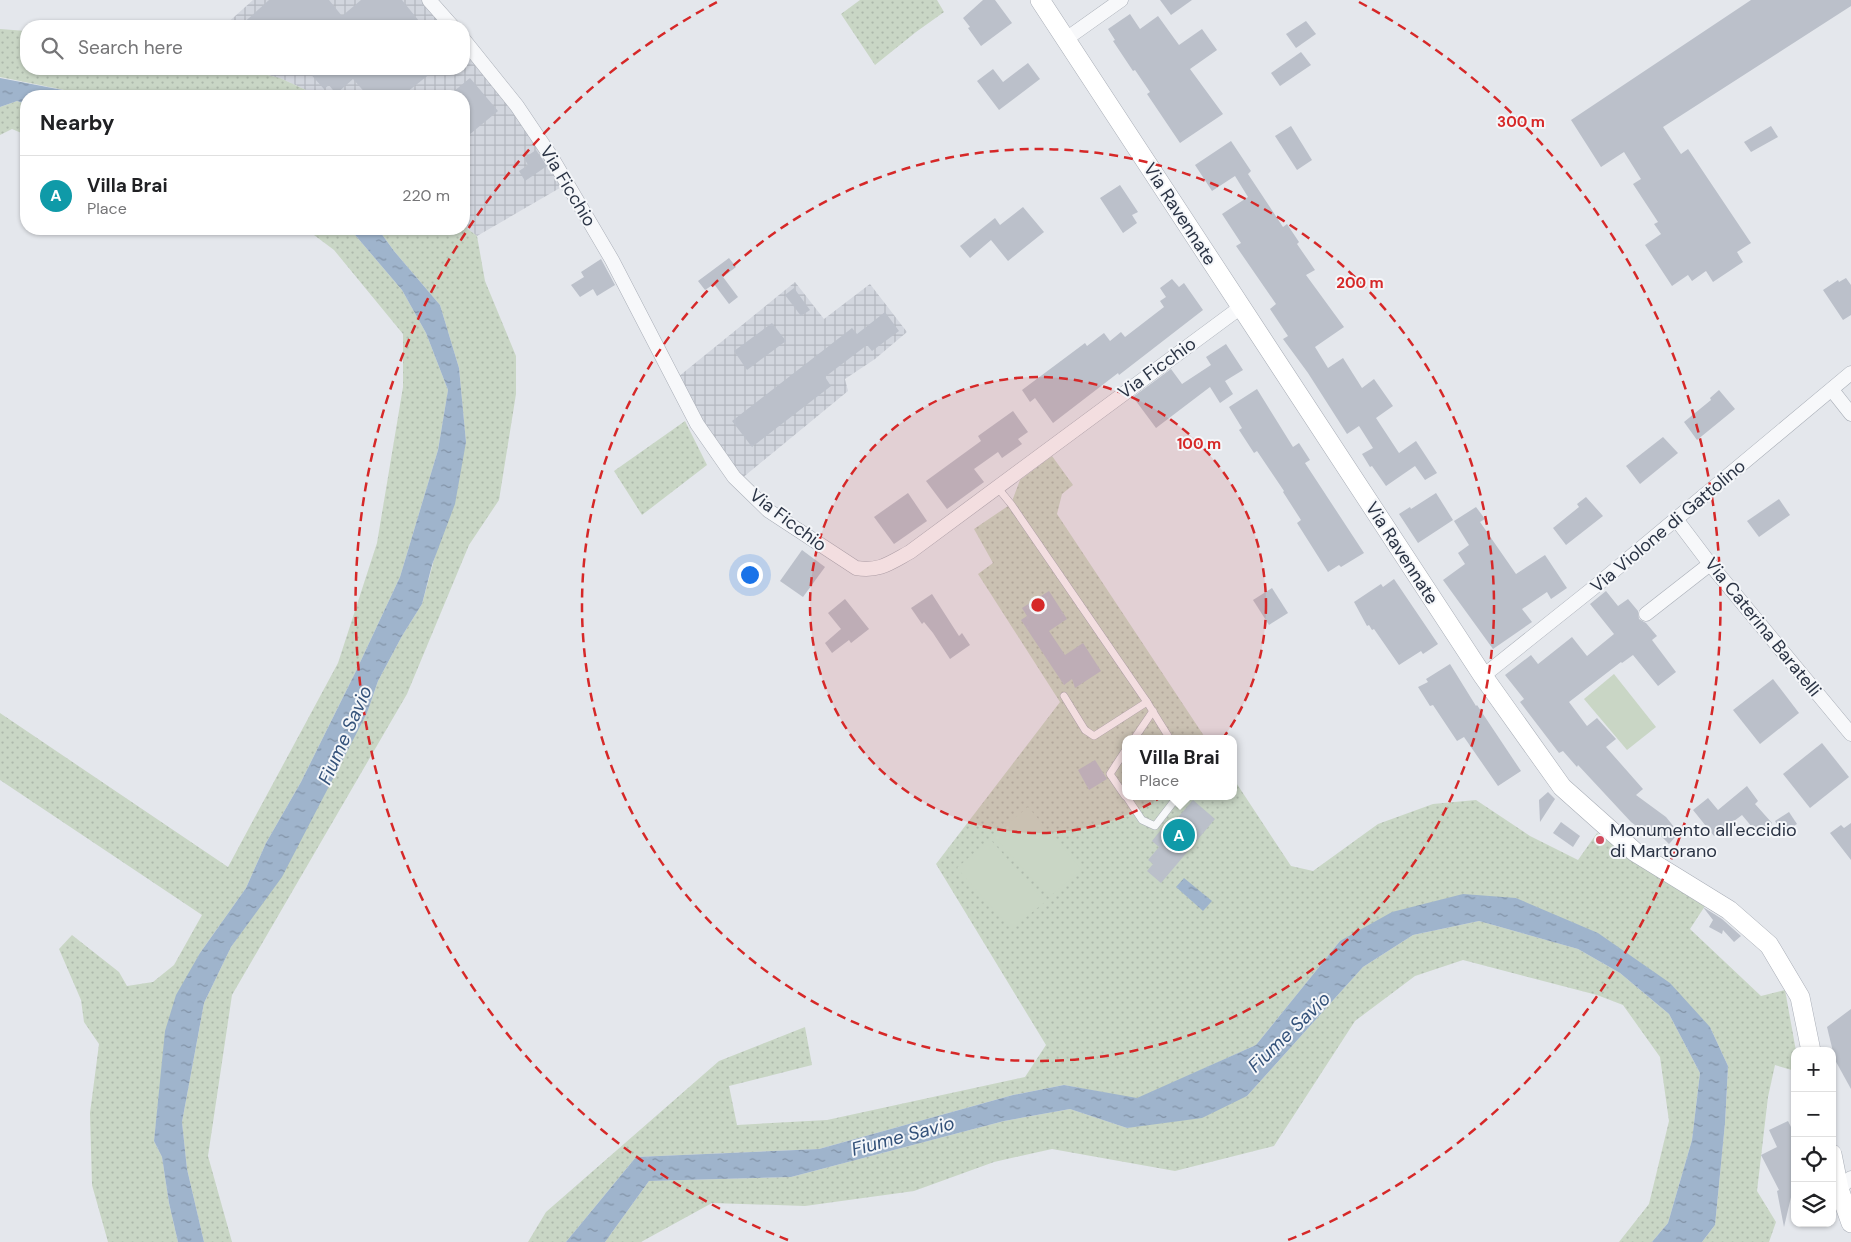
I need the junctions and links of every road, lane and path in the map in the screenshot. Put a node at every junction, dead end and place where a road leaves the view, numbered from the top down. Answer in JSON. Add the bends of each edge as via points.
{"nodes":[{"id":1,"x":429,"y":0,"type":"edge"},
{"id":2,"x":1040,"y":0,"type":"edge"},
{"id":3,"x":1121,"y":0,"type":"edge"},
{"id":4,"x":447,"y":20,"type":"edge"},
{"id":5,"x":1066,"y":39,"type":"junction"},
{"id":6,"x":470,"y":48,"type":"edge"},
{"id":7,"x":1241,"y":306,"type":"junction"},
{"id":8,"x":1851,"y":373,"type":"edge"},
{"id":9,"x":1832,"y":390,"type":"junction"},
{"id":10,"x":1851,"y":414,"type":"edge"},
{"id":11,"x":998,"y":487,"type":"junction"},
{"id":12,"x":1676,"y":519,"type":"junction"},
{"id":13,"x":1710,"y":564,"type":"junction"},
{"id":14,"x":1646,"y":614,"type":"dead end"},
{"id":15,"x":1483,"y":676,"type":"junction"},
{"id":16,"x":1064,"y":696,"type":"dead end"},
{"id":17,"x":1147,"y":702,"type":"junction"},
{"id":18,"x":1152,"y":711,"type":"junction"},
{"id":19,"x":1851,"y":734,"type":"edge"},
{"id":20,"x":1137,"y":735,"type":"edge"},
{"id":21,"x":1167,"y":735,"type":"edge"},
{"id":22,"x":1122,"y":756,"type":"edge"},
{"id":23,"x":1122,"y":792,"type":"edge"},
{"id":24,"x":1128,"y":800,"type":"edge"},
{"id":25,"x":1175,"y":800,"type":"edge"},
{"id":26,"x":1810,"y":1047,"type":"edge"},
{"id":27,"x":1836,"y":1163,"type":"edge"},
{"id":28,"x":1845,"y":1183,"type":"edge"},
{"id":29,"x":1851,"y":1222,"type":"edge"}],
"edges":[{"from":1,"to":4,"type":"street"},
{"from":2,"to":5,"type":"main road","name":"Via Ravennate"},
{"from":3,"to":5,"type":"street"},
{"from":5,"to":7,"type":"main road","name":"Via Ravennate"},
{"from":6,"to":11,"type":"street","name":"Via Ficchio","via":[[516,106],[556,165],[612,260],[697,424],[734,477],[769,511],[843,561],[869,570],[884,567],[910,552]]},
{"from":7,"to":11,"type":"street","name":"Via Ficchio"},
{"from":7,"to":15,"type":"main road","name":"Via Ravennate"},
{"from":8,"to":9,"type":"street","name":"Via Violone di Gattolino"},
{"from":9,"to":10,"type":"street"},
{"from":9,"to":12,"type":"street","name":"Via Violone di Gattolino"},
{"from":11,"to":17,"type":"lane"},
{"from":12,"to":13,"type":"street","name":"Via Caterina Baratelli"},
{"from":12,"to":15,"type":"street","name":"Via Violone di Gattolino"},
{"from":13,"to":14,"type":"street"},
{"from":13,"to":19,"type":"street","name":"Via Caterina Baratelli"},
{"from":15,"to":26,"type":"main road","name":"Via Ravennate","via":[[1562,787],[1635,852],[1729,910],[1769,945],[1800,997]]},
{"from":16,"to":17,"type":"lane","via":[[1085,730],[1094,736]]},
{"from":17,"to":18,"type":"lane"},
{"from":18,"to":20,"type":"lane"},
{"from":18,"to":21,"type":"lane"},
{"from":22,"to":23,"type":"lane","via":[[1110,774]]},
{"from":24,"to":25,"type":"lane","via":[[1142,820],[1155,826]]},
{"from":27,"to":28,"type":"main road"},
{"from":28,"to":29,"type":"main road"}]}
